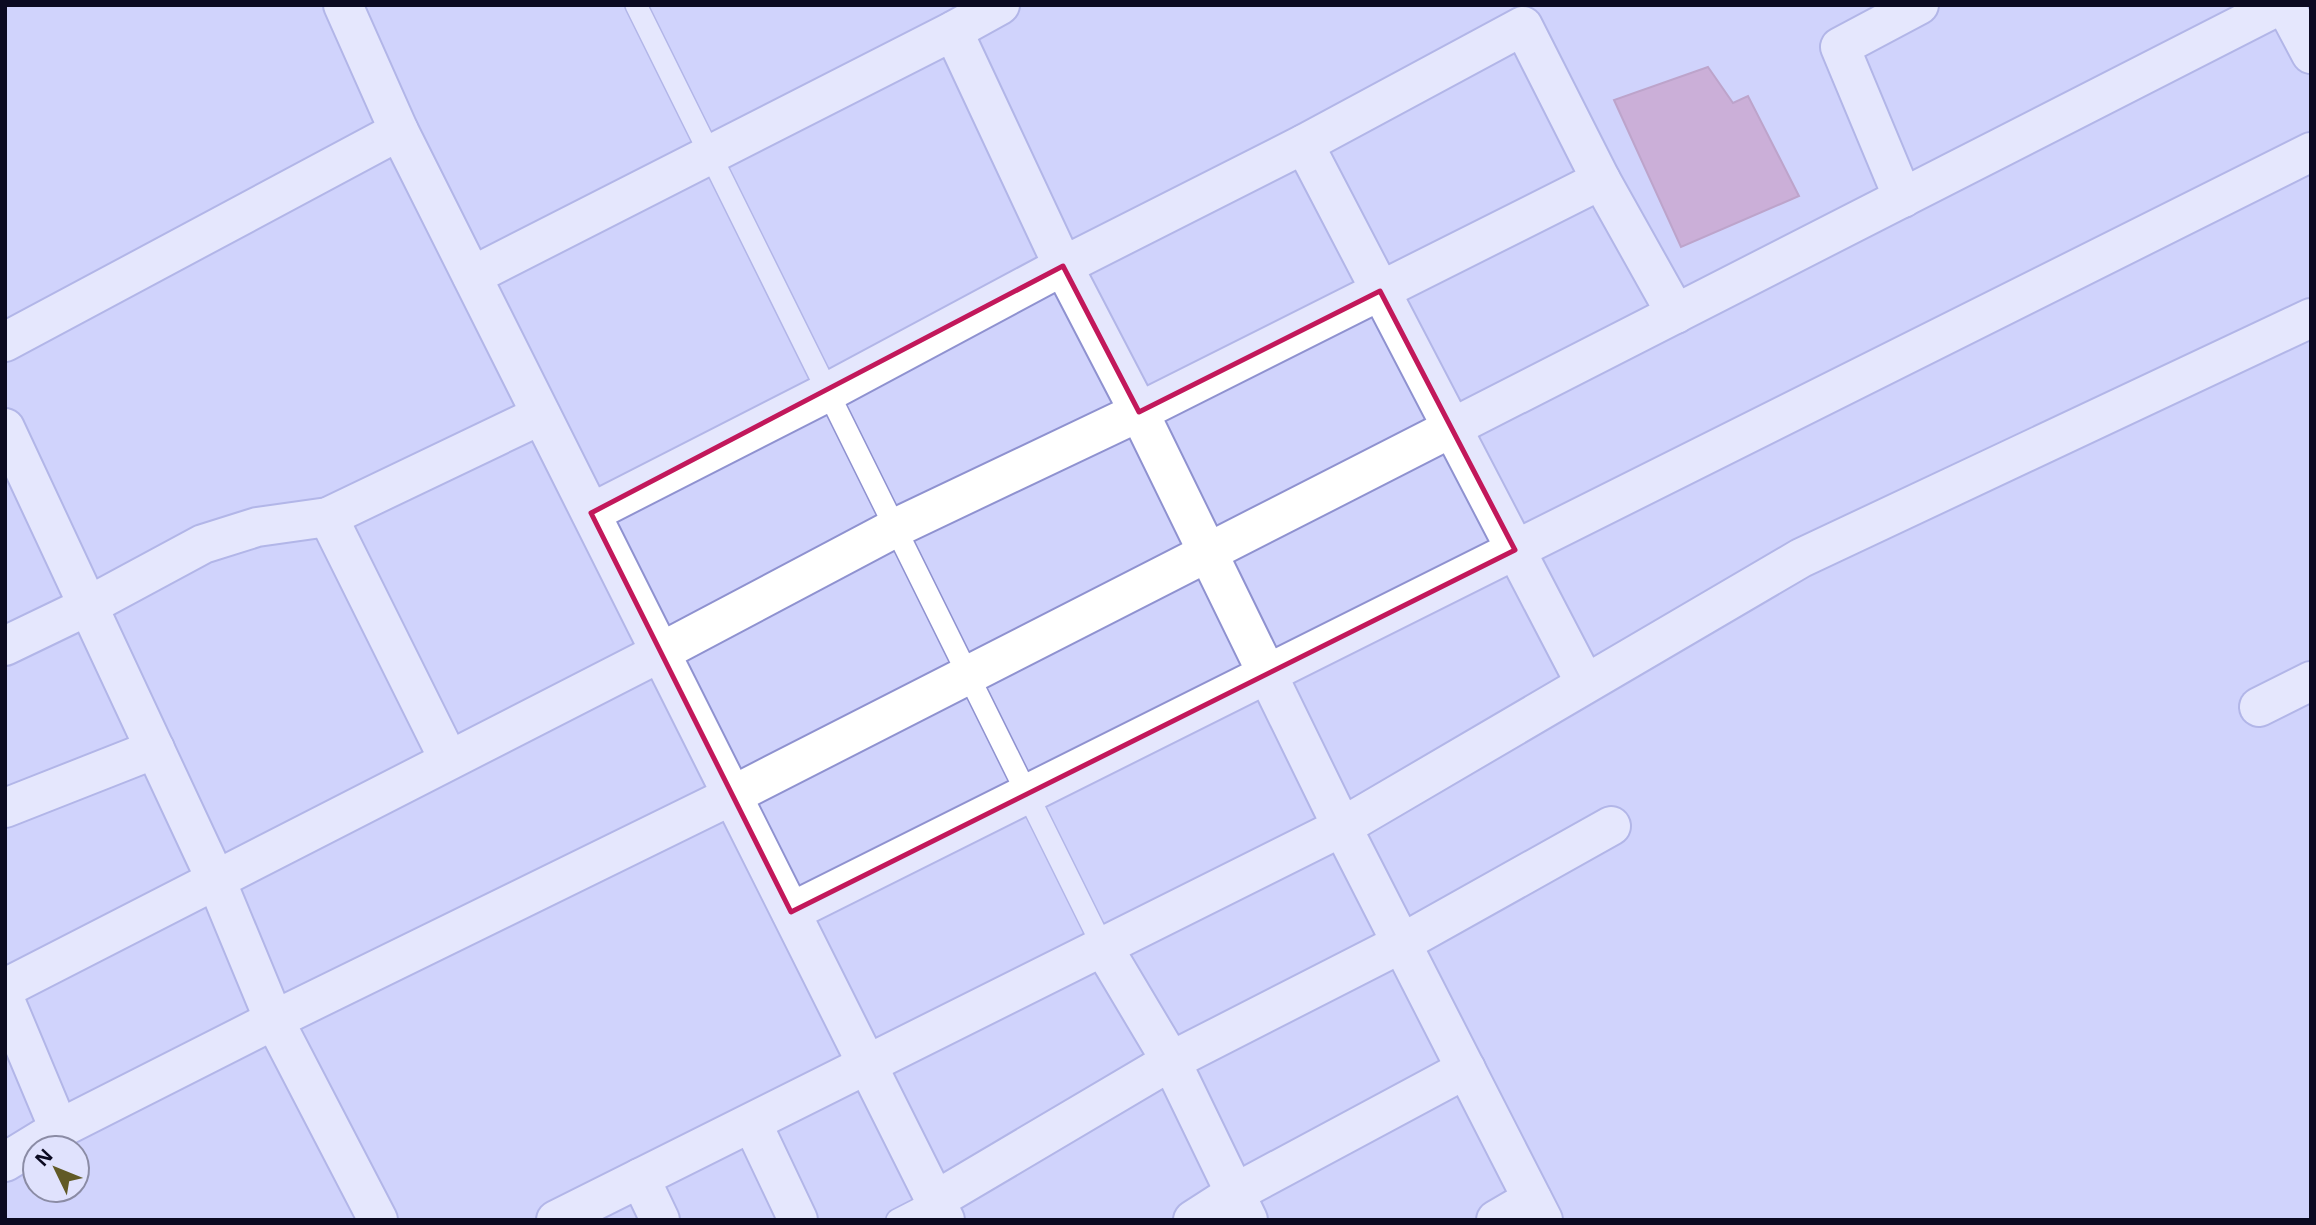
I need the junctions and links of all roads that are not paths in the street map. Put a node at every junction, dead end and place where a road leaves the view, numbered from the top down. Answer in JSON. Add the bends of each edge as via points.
{"nodes":[{"id":1,"x":343,"y":5,"type":"edge"},
{"id":2,"x":636,"y":5,"type":"edge"},
{"id":3,"x":1000,"y":5,"type":"edge"},
{"id":4,"x":1919,"y":5,"type":"edge"},
{"id":5,"x":2282,"y":5,"type":"edge"},
{"id":6,"x":953,"y":32,"type":"junction"},
{"id":7,"x":2311,"y":54,"type":"edge"},
{"id":8,"x":399,"y":131,"type":"junction"},
{"id":9,"x":1304,"y":144,"type":"junction"},
{"id":10,"x":2311,"y":152,"type":"edge"},
{"id":11,"x":710,"y":155,"type":"junction"},
{"id":12,"x":1601,"y":180,"type":"junction"},
{"id":13,"x":1903,"y":198,"type":"junction"},
{"id":14,"x":1063,"y":266,"type":"junction"},
{"id":15,"x":472,"y":276,"type":"junction"},
{"id":16,"x":1380,"y":291,"type":"junction"},
{"id":17,"x":1676,"y":314,"type":"junction"},
{"id":18,"x":2311,"y":318,"type":"edge"},
{"id":19,"x":5,"y":342,"type":"edge"},
{"id":20,"x":828,"y":392,"type":"junction"},
{"id":21,"x":1139,"y":412,"type":"junction"},
{"id":22,"x":541,"y":415,"type":"junction"},
{"id":23,"x":5,"y":428,"type":"edge"},
{"id":24,"x":1452,"y":429,"type":"junction"},
{"id":25,"x":16,"y":478,"type":"edge"},
{"id":26,"x":591,"y":513,"type":"junction"},
{"id":27,"x":328,"y":516,"type":"junction"},
{"id":28,"x":895,"y":528,"type":"junction"},
{"id":29,"x":1515,"y":550,"type":"junction"},
{"id":30,"x":1208,"y":552,"type":"junction"},
{"id":31,"x":88,"y":606,"type":"junction"},
{"id":32,"x":5,"y":646,"type":"edge"},
{"id":33,"x":661,"y":652,"type":"junction"},
{"id":34,"x":967,"y":674,"type":"junction"},
{"id":35,"x":1267,"y":674,"type":"junction"},
{"id":36,"x":2311,"y":681,"type":"edge"},
{"id":37,"x":1585,"y":683,"type":"junction"},
{"id":38,"x":2259,"y":707,"type":"dead end"},
{"id":39,"x":155,"y":749,"type":"junction"},
{"id":40,"x":449,"y":760,"type":"junction"},
{"id":41,"x":1027,"y":794,"type":"junction"},
{"id":42,"x":733,"y":795,"type":"junction"},
{"id":43,"x":5,"y":808,"type":"edge"},
{"id":44,"x":1611,"y":826,"type":"dead end"},
{"id":45,"x":1342,"y":827,"type":"junction"},
{"id":46,"x":216,"y":880,"type":"junction"},
{"id":47,"x":791,"y":912,"type":"junction"},
{"id":48,"x":1402,"y":943,"type":"junction"},
{"id":49,"x":1103,"y":947,"type":"junction"},
{"id":50,"x":5,"y":988,"type":"edge"},
{"id":51,"x":5,"y":1000,"type":"edge"},
{"id":52,"x":274,"y":1020,"type":"junction"},
{"id":53,"x":1171,"y":1061,"type":"junction"},
{"id":54,"x":868,"y":1065,"type":"junction"},
{"id":55,"x":1466,"y":1069,"type":"junction"},
{"id":56,"x":752,"y":1123,"type":"junction"},
{"id":57,"x":59,"y":1129,"type":"junction"},
{"id":58,"x":5,"y":1162,"type":"edge"},
{"id":59,"x":640,"y":1178,"type":"junction"},
{"id":60,"x":1241,"y":1207,"type":"edge"},
{"id":61,"x":1538,"y":1209,"type":"edge"},
{"id":62,"x":941,"y":1210,"type":"edge"},
{"id":63,"x":378,"y":1220,"type":"edge"},
{"id":64,"x":556,"y":1220,"type":"edge"},
{"id":65,"x":660,"y":1220,"type":"edge"},
{"id":66,"x":799,"y":1220,"type":"edge"},
{"id":67,"x":897,"y":1220,"type":"edge"},
{"id":68,"x":1193,"y":1220,"type":"edge"},
{"id":69,"x":1496,"y":1220,"type":"edge"}],
"edges":[{"from":1,"to":8,"type":"street"},
{"from":2,"to":11,"type":"lane"},
{"from":3,"to":6,"type":"street"},
{"from":4,"to":13,"type":"street","via":[[1839,47]]},
{"from":5,"to":7,"type":"street"},
{"from":5,"to":13,"type":"street"},
{"from":6,"to":11,"type":"street"},
{"from":6,"to":14,"type":"street"},
{"from":8,"to":15,"type":"street"},
{"from":8,"to":19,"type":"street"},
{"from":9,"to":12,"type":"street","via":[[1523,26]]},
{"from":9,"to":14,"type":"street"},
{"from":9,"to":16,"type":"street"},
{"from":10,"to":29,"type":"street"},
{"from":11,"to":15,"type":"street"},
{"from":11,"to":20,"type":"lane"},
{"from":12,"to":16,"type":"street"},
{"from":12,"to":17,"type":"street"},
{"from":13,"to":17,"type":"street"},
{"from":14,"to":20,"type":"street"},
{"from":14,"to":21,"type":"street"},
{"from":15,"to":22,"type":"street"},
{"from":16,"to":21,"type":"street"},
{"from":16,"to":24,"type":"street"},
{"from":17,"to":24,"type":"street"},
{"from":18,"to":37,"type":"street","via":[[1801,558]]},
{"from":20,"to":26,"type":"street"},
{"from":20,"to":28,"type":"lane"},
{"from":21,"to":28,"type":"street"},
{"from":21,"to":30,"type":"street"},
{"from":22,"to":26,"type":"street"},
{"from":22,"to":27,"type":"street"},
{"from":23,"to":25,"type":"street"},
{"from":24,"to":29,"type":"street"},
{"from":24,"to":30,"type":"street"},
{"from":25,"to":31,"type":"street"},
{"from":26,"to":33,"type":"street"},
{"from":27,"to":31,"type":"street","via":[[257,527],[203,544]]},
{"from":27,"to":40,"type":"street"},
{"from":28,"to":33,"type":"street"},
{"from":28,"to":34,"type":"lane"},
{"from":29,"to":35,"type":"street"},
{"from":29,"to":37,"type":"street"},
{"from":30,"to":34,"type":"street"},
{"from":30,"to":35,"type":"street"},
{"from":31,"to":32,"type":"street"},
{"from":31,"to":39,"type":"street"},
{"from":33,"to":40,"type":"street"},
{"from":33,"to":42,"type":"street"},
{"from":34,"to":41,"type":"lane"},
{"from":34,"to":42,"type":"street"},
{"from":35,"to":41,"type":"street"},
{"from":35,"to":45,"type":"street"},
{"from":36,"to":38,"type":"street"},
{"from":37,"to":45,"type":"street"},
{"from":39,"to":43,"type":"street"},
{"from":39,"to":46,"type":"street"},
{"from":40,"to":46,"type":"street"},
{"from":41,"to":47,"type":"street"},
{"from":41,"to":49,"type":"lane"},
{"from":42,"to":47,"type":"street"},
{"from":42,"to":52,"type":"street"},
{"from":44,"to":48,"type":"street"},
{"from":45,"to":48,"type":"street"},
{"from":45,"to":49,"type":"street"},
{"from":46,"to":50,"type":"street"},
{"from":46,"to":52,"type":"street"},
{"from":47,"to":54,"type":"street"},
{"from":48,"to":53,"type":"street"},
{"from":48,"to":55,"type":"street"},
{"from":49,"to":53,"type":"street"},
{"from":49,"to":54,"type":"street"},
{"from":51,"to":57,"type":"street"},
{"from":52,"to":57,"type":"street"},
{"from":52,"to":63,"type":"street"},
{"from":53,"to":60,"type":"street"},
{"from":53,"to":62,"type":"street"},
{"from":54,"to":56,"type":"street"},
{"from":54,"to":62,"type":"street"},
{"from":55,"to":60,"type":"street"},
{"from":55,"to":61,"type":"street"},
{"from":56,"to":59,"type":"street"},
{"from":56,"to":66,"type":"street"},
{"from":57,"to":58,"type":"street"},
{"from":59,"to":64,"type":"street"},
{"from":59,"to":65,"type":"street"},
{"from":60,"to":68,"type":"street"},
{"from":61,"to":69,"type":"street"},
{"from":62,"to":67,"type":"lane"}]}
